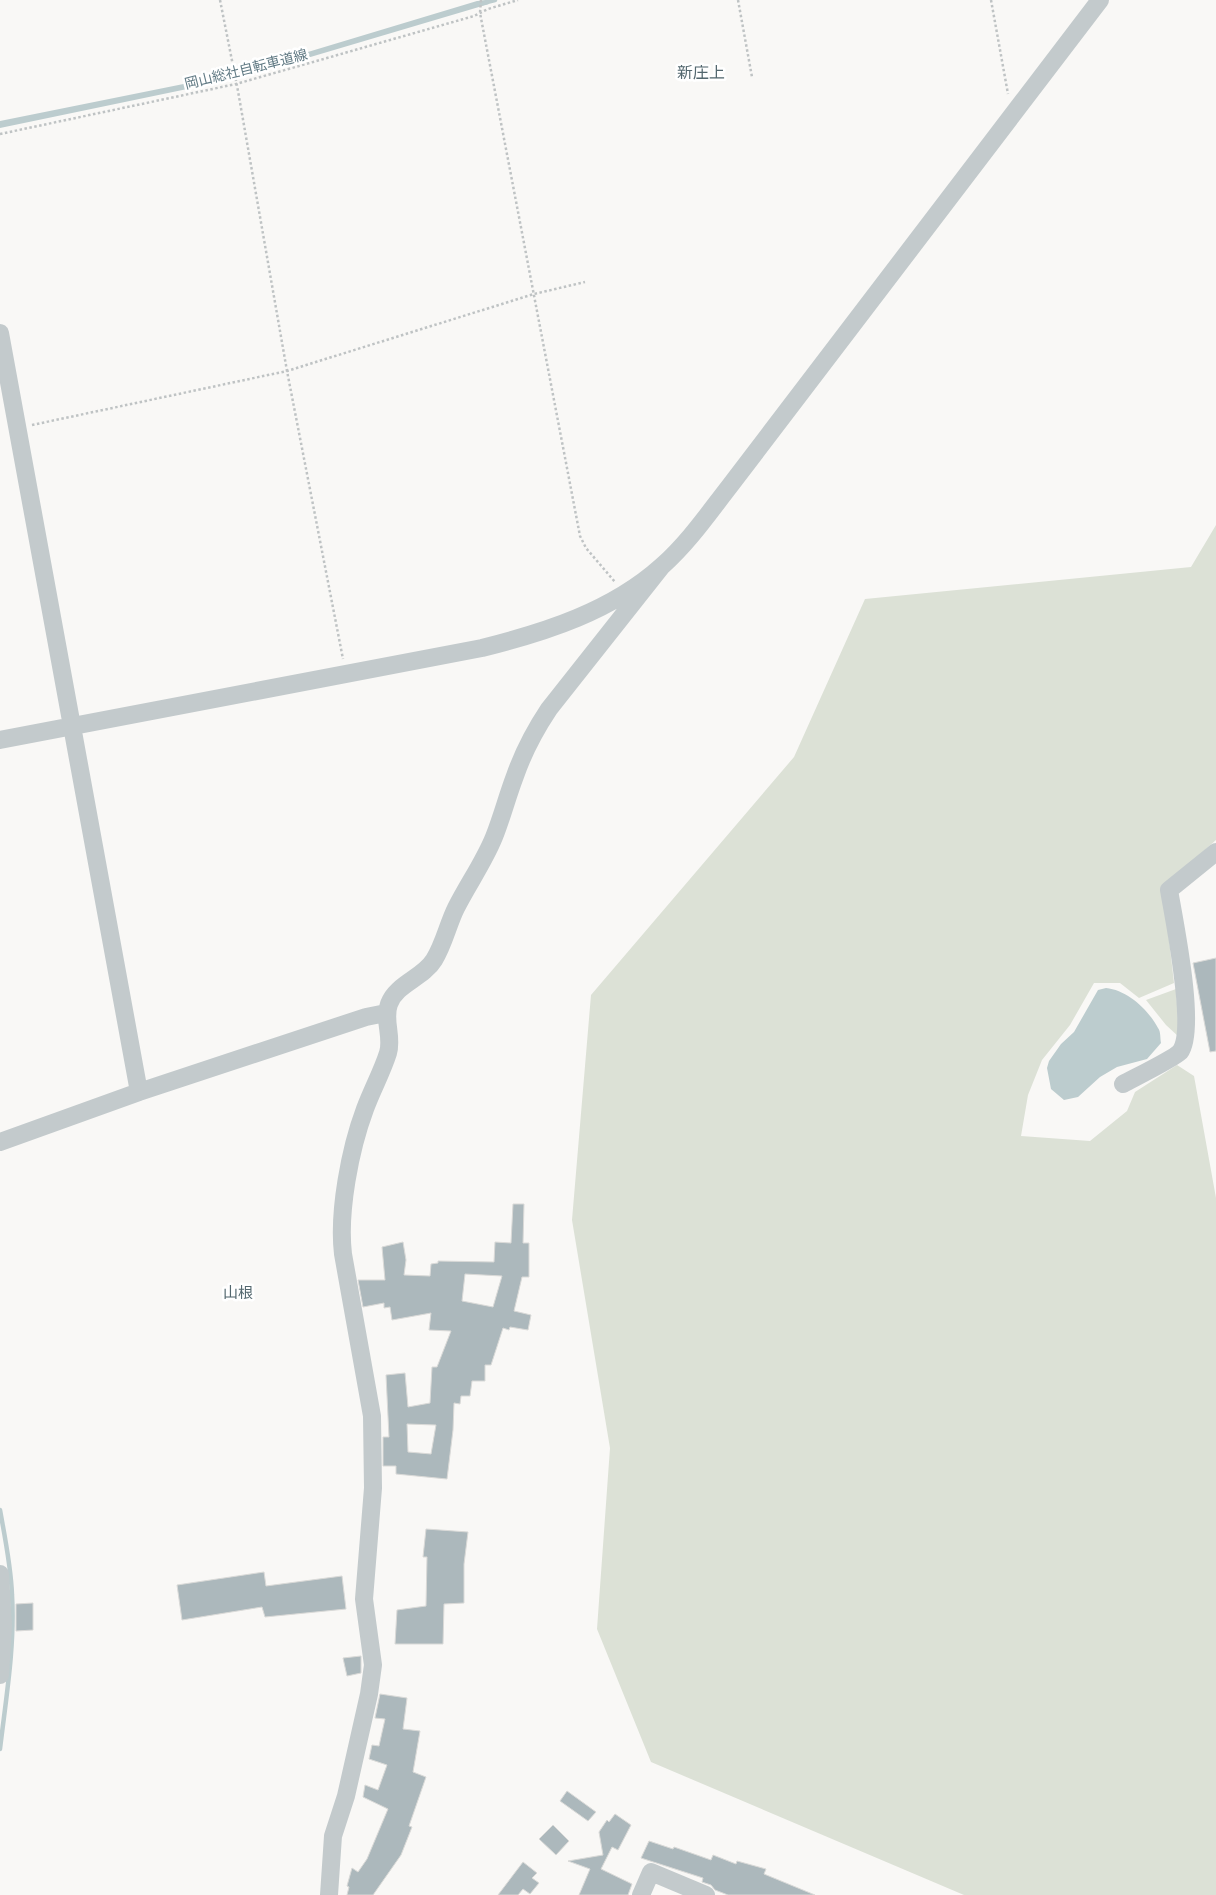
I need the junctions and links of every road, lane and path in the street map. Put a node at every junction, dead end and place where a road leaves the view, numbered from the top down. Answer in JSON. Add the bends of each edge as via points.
{"nodes":[{"id":1,"x":220,"y":0,"type":"edge"},
{"id":2,"x":481,"y":0,"type":"edge"},
{"id":3,"x":518,"y":0,"type":"edge"},
{"id":4,"x":738,"y":0,"type":"edge"},
{"id":5,"x":991,"y":0,"type":"edge"},
{"id":6,"x":1100,"y":0,"type":"edge"},
{"id":7,"x":481,"y":12,"type":"junction"},
{"id":8,"x":752,"y":77,"type":"dead end"},
{"id":9,"x":236,"y":83,"type":"junction"},
{"id":10,"x":1012,"y":118,"type":"junction"},
{"id":11,"x":0,"y":134,"type":"edge"},
{"id":12,"x":585,"y":282,"type":"dead end"},
{"id":13,"x":534,"y":294,"type":"junction"},
{"id":14,"x":0,"y":333,"type":"edge"},
{"id":15,"x":287,"y":371,"type":"junction"},
{"id":16,"x":17,"y":428,"type":"junction"},
{"id":17,"x":662,"y":566,"type":"junction"},
{"id":18,"x":625,"y":592,"type":"junction"},
{"id":19,"x":346,"y":675,"type":"junction"},
{"id":20,"x":72,"y":726,"type":"junction"},
{"id":21,"x":0,"y":740,"type":"edge"},
{"id":22,"x":1216,"y":852,"type":"edge"},
{"id":23,"x":386,"y":1013,"type":"junction"},
{"id":24,"x":1123,"y":1084,"type":"dead end"},
{"id":25,"x":139,"y":1092,"type":"junction"},
{"id":26,"x":0,"y":1142,"type":"edge"},
{"id":27,"x":0,"y":1574,"type":"edge"},
{"id":28,"x":0,"y":1676,"type":"edge"},
{"id":29,"x":329,"y":1895,"type":"edge"},
{"id":30,"x":641,"y":1895,"type":"edge"},
{"id":31,"x":706,"y":1895,"type":"edge"}],
"edges":[{"from":1,"to":9,"type":"path"},
{"from":2,"to":7,"type":"path"},
{"from":3,"to":7,"type":"path","name":"岡山総社自転車道線"},
{"from":4,"to":8,"type":"path"},
{"from":5,"to":10,"type":"path"},
{"from":6,"to":10,"type":"street"},
{"from":7,"to":9,"type":"path","name":"岡山総社自転車道線"},
{"from":7,"to":13,"type":"path"},
{"from":9,"to":11,"type":"path","name":"岡山総社自転車道線"},
{"from":9,"to":15,"type":"path"},
{"from":10,"to":17,"type":"street","via":[[729,487]]},
{"from":12,"to":13,"type":"path"},
{"from":13,"to":15,"type":"path"},
{"from":13,"to":18,"type":"path","via":[[580,536],[586,548]]},
{"from":14,"to":16,"type":"street"},
{"from":15,"to":16,"type":"path"},
{"from":15,"to":19,"type":"path"},
{"from":16,"to":20,"type":"street"},
{"from":17,"to":18,"type":"street"},
{"from":17,"to":23,"type":"street","via":[[539,724],[522,758],[493,839],[456,909],[434,960],[425,972],[389,1002]]},
{"from":18,"to":19,"type":"street","via":[[589,613],[534,635]]},
{"from":19,"to":20,"type":"street"},
{"from":20,"to":21,"type":"street"},
{"from":20,"to":25,"type":"street"},
{"from":22,"to":24,"type":"street","via":[[1169,890],[1186,1000],[1184,1044],[1178,1054]]},
{"from":23,"to":25,"type":"street"},
{"from":23,"to":29,"type":"street","via":[[390,1040],[388,1051],[356,1139],[342,1214],[342,1245],[372,1416],[374,1488],[364,1599],[373,1666],[346,1796],[332,1836]]},
{"from":25,"to":26,"type":"street"},
{"from":27,"to":28,"type":"street","via":[[3,1626]]},
{"from":30,"to":31,"type":"street","via":[[651,1872]]}]}
